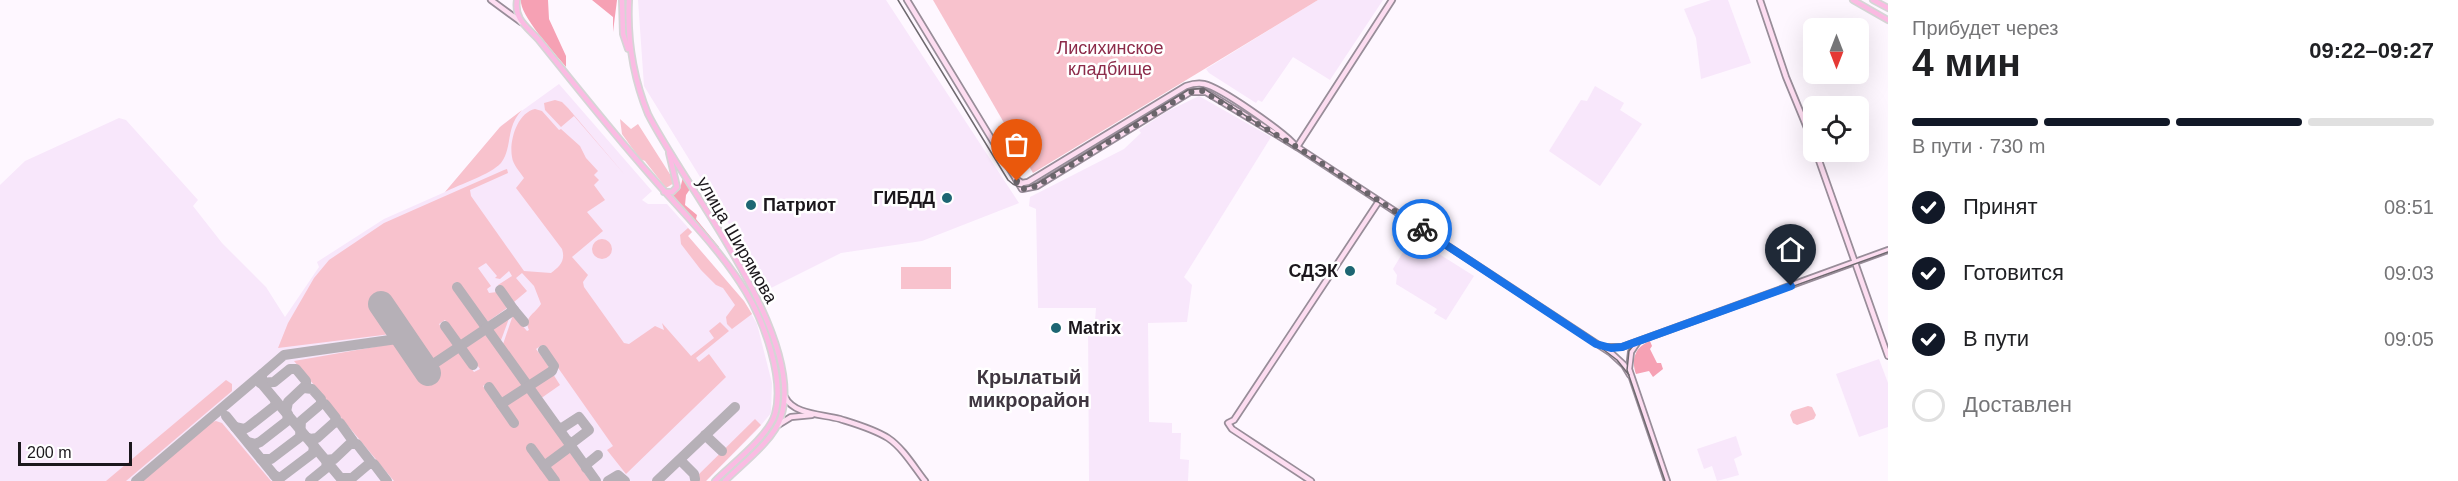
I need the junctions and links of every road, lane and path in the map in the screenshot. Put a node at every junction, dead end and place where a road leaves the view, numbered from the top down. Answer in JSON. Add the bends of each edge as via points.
{"nodes":[{"id":1,"x":491,"y":0,"type":"edge"},
{"id":2,"x":517,"y":0,"type":"edge"},
{"id":3,"x":622,"y":0,"type":"edge"},
{"id":4,"x":629,"y":0,"type":"edge"},
{"id":5,"x":907,"y":0,"type":"edge"},
{"id":6,"x":1392,"y":0,"type":"edge"},
{"id":7,"x":1760,"y":0,"type":"edge"},
{"id":8,"x":1853,"y":0,"type":"edge"},
{"id":9,"x":1873,"y":0,"type":"edge"},
{"id":10,"x":1888,"y":8,"type":"edge"},
{"id":11,"x":1888,"y":20,"type":"edge"},
{"id":12,"x":521,"y":22,"type":"junction"},
{"id":13,"x":632,"y":60,"type":"junction"},
{"id":14,"x":1803,"y":118,"type":"edge"},
{"id":15,"x":1297,"y":147,"type":"junction"},
{"id":16,"x":668,"y":148,"type":"junction"},
{"id":17,"x":1820,"y":162,"type":"edge"},
{"id":18,"x":1015,"y":179,"type":"junction"},
{"id":19,"x":664,"y":192,"type":"junction"},
{"id":20,"x":1379,"y":201,"type":"junction"},
{"id":21,"x":1888,"y":250,"type":"edge"},
{"id":22,"x":1855,"y":263,"type":"junction"},
{"id":23,"x":1645,"y":339,"type":"junction"},
{"id":24,"x":1596,"y":344,"type":"junction"},
{"id":25,"x":1888,"y":356,"type":"edge"},
{"id":26,"x":1630,"y":375,"type":"junction"},
{"id":27,"x":785,"y":397,"type":"junction"},
{"id":28,"x":839,"y":419,"type":"junction"},
{"id":29,"x":777,"y":427,"type":"junction"},
{"id":30,"x":715,"y":481,"type":"edge"},
{"id":31,"x":725,"y":481,"type":"edge"},
{"id":32,"x":925,"y":481,"type":"edge"},
{"id":33,"x":1311,"y":481,"type":"edge"},
{"id":34,"x":1667,"y":481,"type":"edge"}],
"edges":[{"from":1,"to":12,"type":"main road"},
{"from":2,"to":12,"type":"main road"},
{"from":3,"to":13,"type":"main road","via":[[623,34]]},
{"from":4,"to":13,"type":"main road","name":"улица Ширямова"},
{"from":5,"to":18,"type":"main road"},
{"from":6,"to":15,"type":"main road"},
{"from":7,"to":14,"type":"main road"},
{"from":8,"to":11,"type":"main road"},
{"from":9,"to":10,"type":"main road"},
{"from":12,"to":19,"type":"main road","name":"улица Ширямова"},
{"from":13,"to":16,"type":"main road","name":"улица Ширямова","via":[[646,107]]},
{"from":15,"to":18,"type":"main road","via":[[1211,94],[1193,91],[1037,186],[1021,189]]},
{"from":15,"to":18,"type":"main road","via":[[1281,130],[1213,87],[1198,83],[1186,86],[1029,181]]},
{"from":15,"to":20,"type":"main road"},
{"from":16,"to":19,"type":"main road","via":[[677,186],[672,192]]},
{"from":16,"to":27,"type":"main road","name":"улица Ширямова","via":[[757,295],[777,353]]},
{"from":17,"to":22,"type":"main road"},
{"from":19,"to":30,"type":"main road","name":"улица Ширямова","via":[[748,295],[775,367],[776,409],[768,428]]},
{"from":20,"to":24,"type":"main road"},
{"from":20,"to":33,"type":"main road","via":[[1234,420],[1227,423]]},
{"from":21,"to":22,"type":"main road"},
{"from":22,"to":23,"type":"main road"},
{"from":22,"to":25,"type":"main road"},
{"from":23,"to":24,"type":"main road","via":[[1614,348]]},
{"from":23,"to":26,"type":"main road","via":[[1631,352]]},
{"from":24,"to":26,"type":"main road","via":[[1618,359]]},
{"from":26,"to":34,"type":"main road"},
{"from":27,"to":28,"type":"main road","via":[[800,410]]},
{"from":27,"to":29,"type":"main road","name":"улица Ширямова"},
{"from":28,"to":29,"type":"main road","via":[[800,415],[787,418]]},
{"from":28,"to":32,"type":"main road","via":[[893,442]]},
{"from":29,"to":31,"type":"main road","name":"улица Ширямова"}]}
